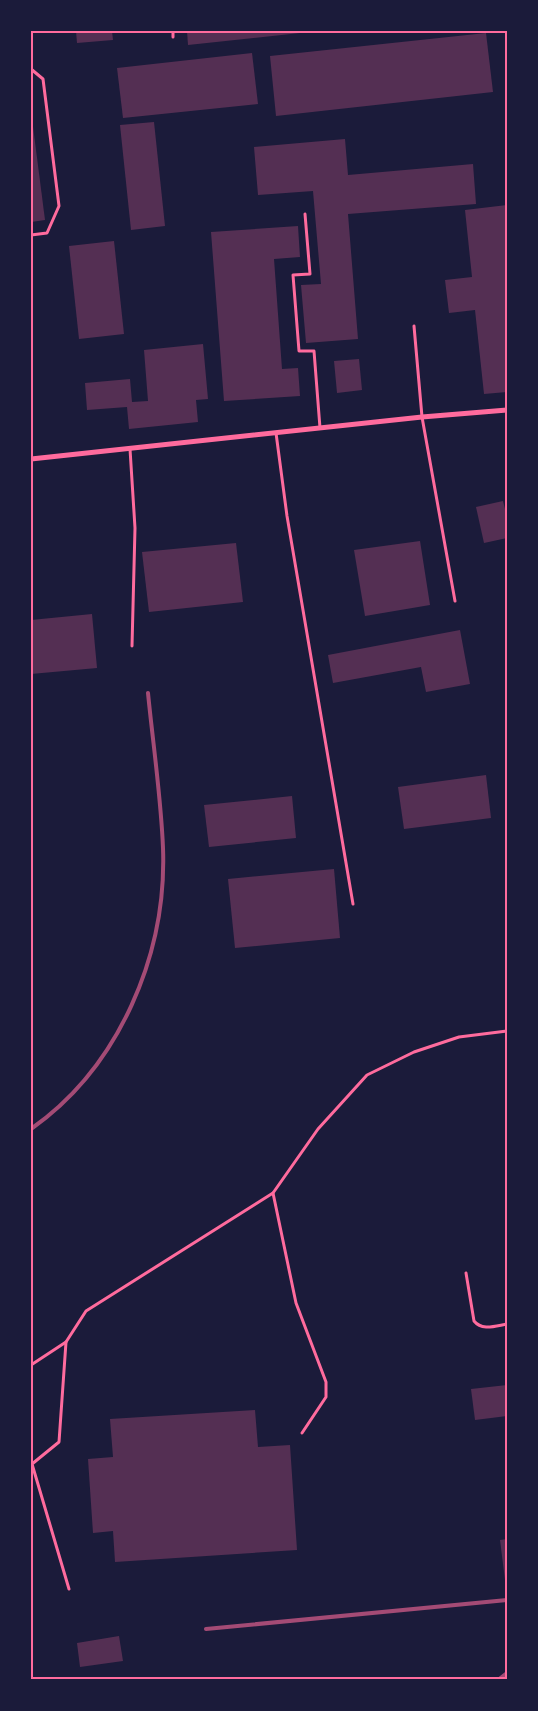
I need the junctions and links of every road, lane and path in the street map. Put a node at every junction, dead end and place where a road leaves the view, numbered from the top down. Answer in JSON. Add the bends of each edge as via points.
{"nodes":[{"id":1,"x":172,"y":31,"type":"edge"},
{"id":2,"x":173,"y":37,"type":"dead end"},
{"id":3,"x":31,"y":69,"type":"edge"},
{"id":4,"x":305,"y":214,"type":"dead end"},
{"id":5,"x":31,"y":235,"type":"edge"},
{"id":6,"x":414,"y":326,"type":"dead end"},
{"id":7,"x":507,"y":410,"type":"edge"},
{"id":8,"x":422,"y":417,"type":"junction"},
{"id":9,"x":320,"y":428,"type":"junction"},
{"id":10,"x":276,"y":432,"type":"junction"},
{"id":11,"x":130,"y":448,"type":"junction"},
{"id":12,"x":31,"y":459,"type":"edge"},
{"id":13,"x":455,"y":601,"type":"dead end"},
{"id":14,"x":132,"y":646,"type":"dead end"},
{"id":15,"x":353,"y":904,"type":"dead end"},
{"id":16,"x":507,"y":1031,"type":"edge"},
{"id":17,"x":273,"y":1194,"type":"junction"},
{"id":18,"x":466,"y":1273,"type":"dead end"},
{"id":19,"x":507,"y":1324,"type":"edge"},
{"id":20,"x":66,"y":1342,"type":"junction"},
{"id":21,"x":31,"y":1365,"type":"edge"},
{"id":22,"x":302,"y":1434,"type":"dead end"},
{"id":23,"x":70,"y":1589,"type":"dead end"}],
"edges":[{"from":1,"to":2,"type":"lane"},
{"from":3,"to":5,"type":"lane","via":[[44,79],[59,206],[47,233]]},
{"from":4,"to":9,"type":"lane","via":[[310,274],[293,275],[299,352],[314,351]]},
{"from":6,"to":8,"type":"lane"},
{"from":7,"to":8,"type":"street"},
{"from":8,"to":9,"type":"street"},
{"from":8,"to":13,"type":"lane"},
{"from":9,"to":10,"type":"street"},
{"from":10,"to":11,"type":"street"},
{"from":10,"to":15,"type":"lane","via":[[287,516]]},
{"from":11,"to":12,"type":"street"},
{"from":11,"to":14,"type":"lane","via":[[135,528]]},
{"from":16,"to":17,"type":"lane","via":[[459,1037],[414,1052],[367,1074],[318,1130]]},
{"from":17,"to":20,"type":"lane","via":[[86,1311]]},
{"from":17,"to":22,"type":"lane","via":[[296,1303],[326,1382],[326,1397]]},
{"from":18,"to":19,"type":"lane","via":[[474,1321],[478,1326]]},
{"from":20,"to":21,"type":"lane"},
{"from":20,"to":23,"type":"lane","via":[[59,1442],[32,1464]]}]}
